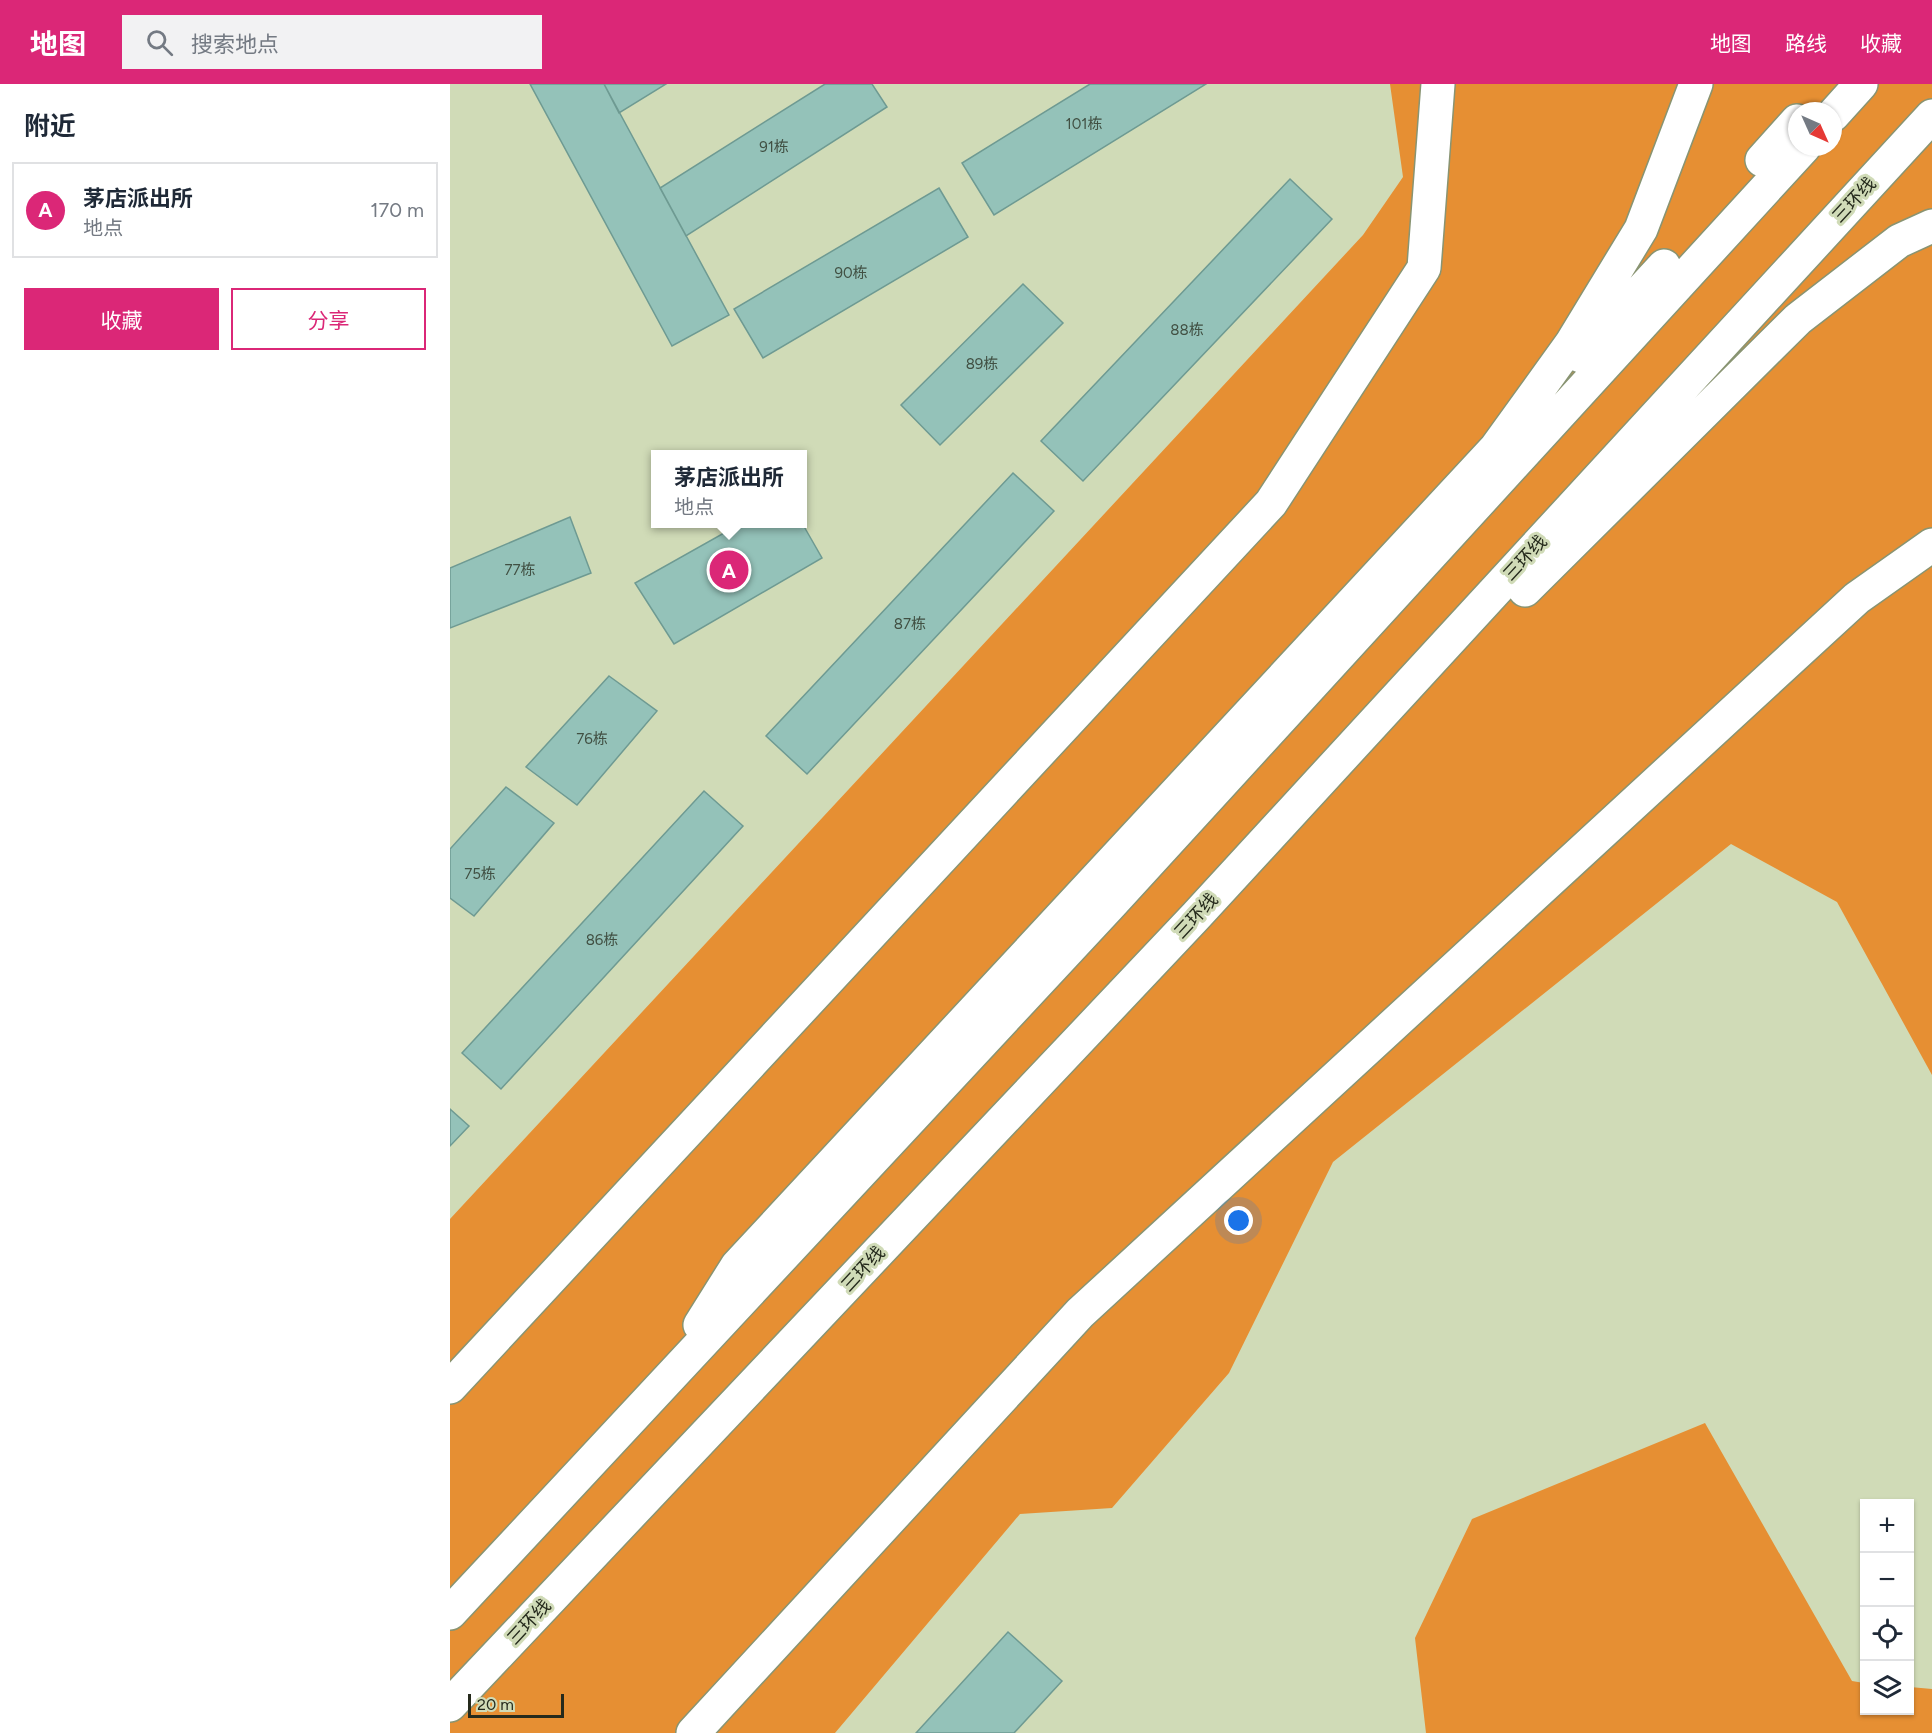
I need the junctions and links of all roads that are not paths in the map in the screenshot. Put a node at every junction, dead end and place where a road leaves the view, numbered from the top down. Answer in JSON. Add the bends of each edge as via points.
{"nodes":[{"id":1,"x":1438,"y":84,"type":"edge"},
{"id":2,"x":1696,"y":84,"type":"edge"},
{"id":3,"x":1831,"y":84,"type":"edge"},
{"id":4,"x":1862,"y":84,"type":"edge"},
{"id":5,"x":1815,"y":102,"type":"edge"},
{"id":6,"x":1842,"y":105,"type":"edge"},
{"id":7,"x":1932,"y":116,"type":"edge"},
{"id":8,"x":1788,"y":132,"type":"edge"},
{"id":9,"x":1796,"y":156,"type":"edge"},
{"id":10,"x":1932,"y":226,"type":"edge"},
{"id":11,"x":1496,"y":448,"type":"junction"},
{"id":12,"x":1932,"y":545,"type":"edge"},
{"id":13,"x":1196,"y":916,"type":"junction"},
{"id":14,"x":450,"y":1387,"type":"edge"},
{"id":15,"x":659,"y":1391,"type":"junction"},
{"id":16,"x":450,"y":1613,"type":"edge"},
{"id":17,"x":450,"y":1705,"type":"edge"},
{"id":18,"x":693,"y":1733,"type":"edge"}],
"edges":[{"from":1,"to":14,"type":"main road","via":[[1424,268],[1271,503]]},
{"from":2,"to":11,"type":"main road","via":[[1641,229],[1572,344]]},
{"from":3,"to":5,"type":"main road"},
{"from":4,"to":6,"type":"main road"},
{"from":7,"to":13,"type":"main road","name":"三环线"},
{"from":8,"to":11,"type":"main road"},
{"from":9,"to":15,"type":"main road"},
{"from":10,"to":13,"type":"main road","via":[[1899,241],[1798,319]]},
{"from":11,"to":15,"type":"main road","via":[[737,1266]]},
{"from":12,"to":18,"type":"main road","via":[[1857,598],[1080,1313]]},
{"from":13,"to":17,"type":"main road","name":"三环线"},
{"from":15,"to":16,"type":"main road"}]}
